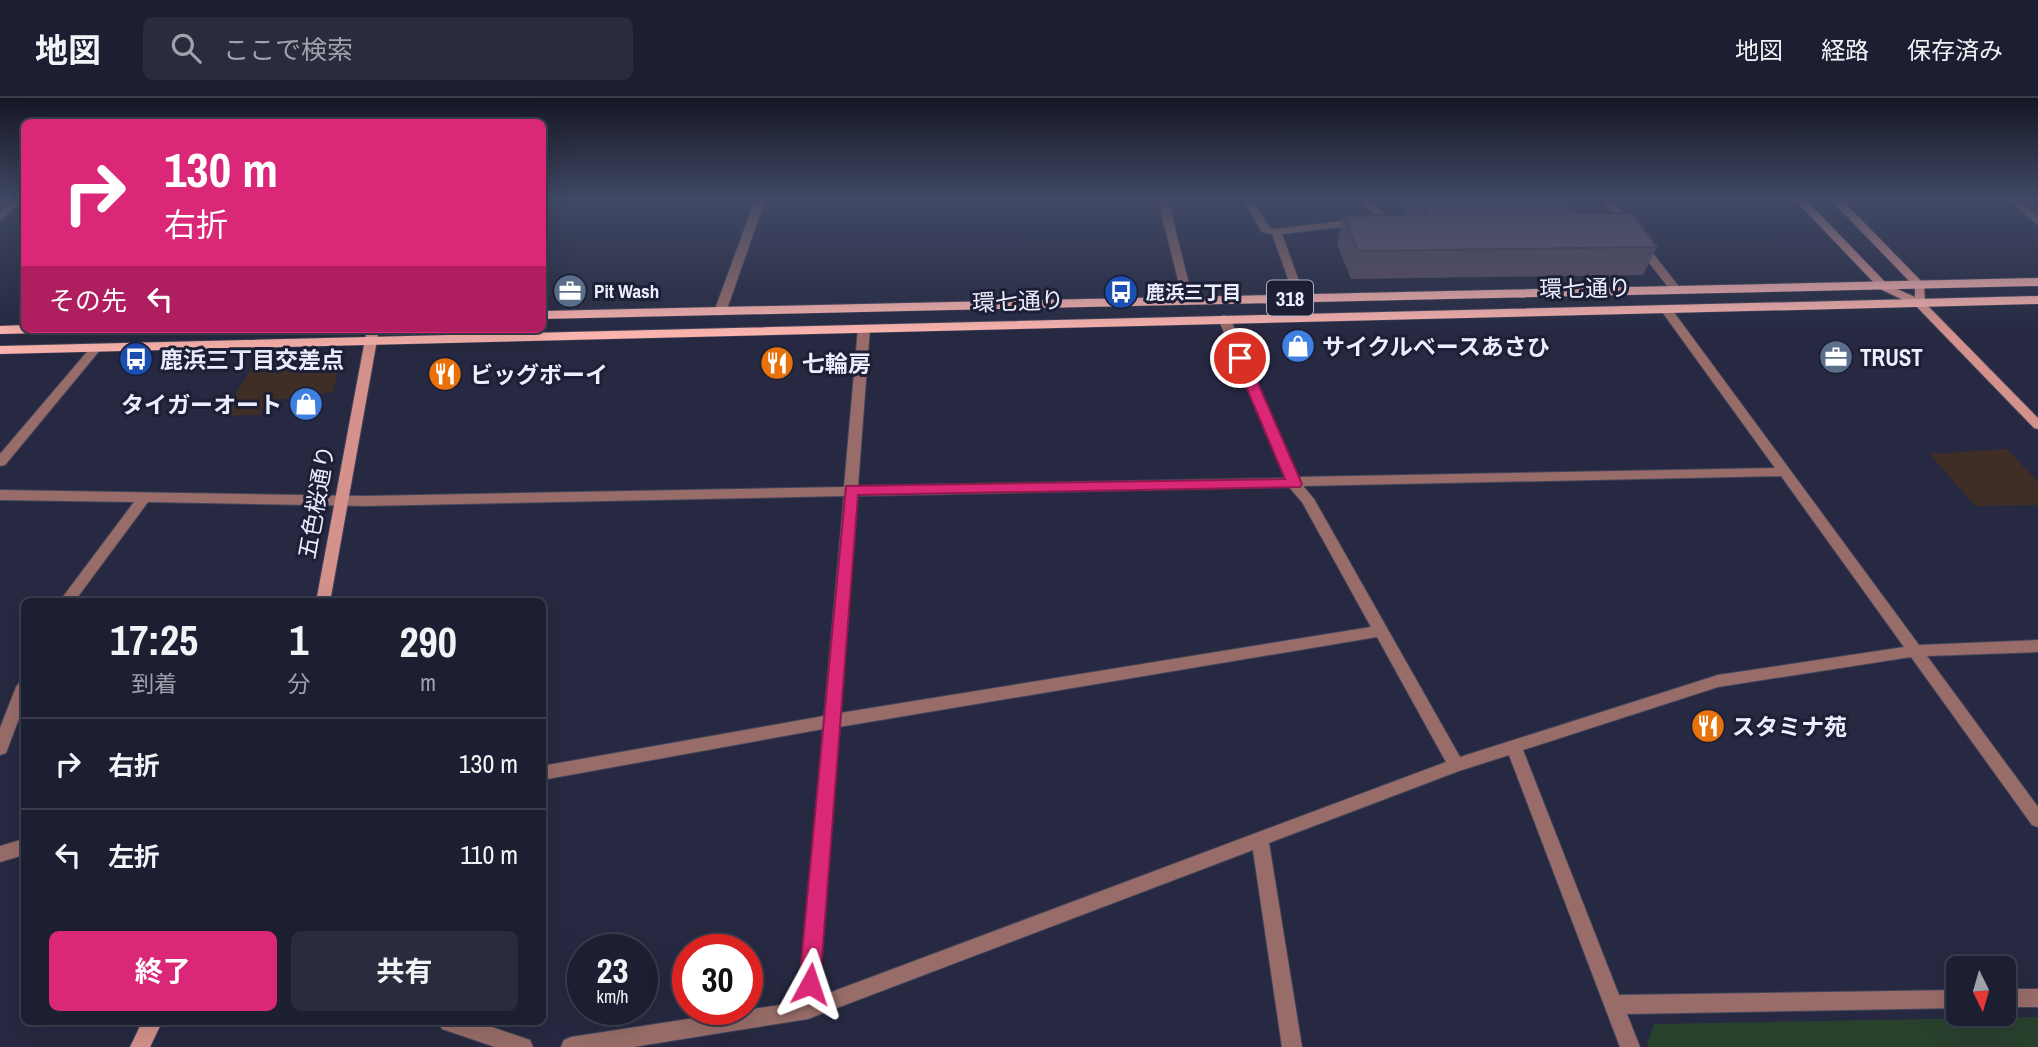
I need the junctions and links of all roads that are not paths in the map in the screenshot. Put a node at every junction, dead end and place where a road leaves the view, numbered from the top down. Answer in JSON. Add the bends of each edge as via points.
{"nodes":[{"id":1,"x":744,"y":244,"type":"edge"},
{"id":2,"x":1174,"y":244,"type":"edge"},
{"id":3,"x":1280,"y":244,"type":"edge"},
{"id":4,"x":1641,"y":244,"type":"edge"},
{"id":5,"x":1842,"y":244,"type":"edge"},
{"id":6,"x":1879,"y":244,"type":"edge"},
{"id":7,"x":2038,"y":282,"type":"edge"},
{"id":8,"x":1920,"y":286,"type":"junction"},
{"id":9,"x":1884,"y":287,"type":"junction"},
{"id":10,"x":1676,"y":290,"type":"junction"},
{"id":11,"x":1300,"y":298,"type":"junction"},
{"id":12,"x":1188,"y":300,"type":"junction"},
{"id":13,"x":2038,"y":300,"type":"edge"},
{"id":14,"x":1920,"y":304,"type":"junction"},
{"id":15,"x":1667,"y":309,"type":"junction"},
{"id":16,"x":720,"y":312,"type":"junction"},
{"id":17,"x":546,"y":315,"type":"edge"},
{"id":18,"x":1224,"y":318,"type":"junction"},
{"id":19,"x":864,"y":328,"type":"junction"},
{"id":20,"x":21,"y":329,"type":"edge"},
{"id":21,"x":0,"y":330,"type":"edge"},
{"id":22,"x":513,"y":333,"type":"edge"},
{"id":23,"x":546,"y":333,"type":"edge"},
{"id":24,"x":372,"y":335,"type":"edge"},
{"id":25,"x":96,"y":348,"type":"junction"},
{"id":26,"x":0,"y":350,"type":"edge"},
{"id":27,"x":2038,"y":425,"type":"edge"},
{"id":28,"x":0,"y":462,"type":"edge"},
{"id":29,"x":1786,"y":472,"type":"junction"},
{"id":30,"x":1294,"y":484,"type":"junction"},
{"id":31,"x":851,"y":490,"type":"junction"},
{"id":32,"x":0,"y":495,"type":"edge"},
{"id":33,"x":145,"y":497,"type":"junction"},
{"id":34,"x":341,"y":499,"type":"junction"},
{"id":35,"x":69,"y":598,"type":"edge"},
{"id":36,"x":324,"y":598,"type":"edge"},
{"id":37,"x":1380,"y":631,"type":"junction"},
{"id":38,"x":2038,"y":646,"type":"edge"},
{"id":39,"x":1915,"y":650,"type":"junction"},
{"id":40,"x":21,"y":695,"type":"edge"},
{"id":41,"x":832,"y":722,"type":"junction"},
{"id":42,"x":1514,"y":747,"type":"junction"},
{"id":43,"x":0,"y":748,"type":"edge"},
{"id":44,"x":1456,"y":765,"type":"junction"},
{"id":45,"x":546,"y":772,"type":"edge"},
{"id":46,"x":2038,"y":820,"type":"edge"},
{"id":47,"x":1260,"y":840,"type":"junction"},
{"id":48,"x":21,"y":848,"type":"edge"},
{"id":49,"x":0,"y":854,"type":"edge"},
{"id":50,"x":2016,"y":998,"type":"edge"},
{"id":51,"x":2038,"y":998,"type":"edge"},
{"id":52,"x":1946,"y":999,"type":"edge"},
{"id":53,"x":1613,"y":1005,"type":"junction"},
{"id":54,"x":808,"y":1010,"type":"junction"},
{"id":55,"x":151,"y":1025,"type":"edge"},
{"id":56,"x":458,"y":1025,"type":"edge"},
{"id":57,"x":140,"y":1047,"type":"edge"},
{"id":58,"x":523,"y":1047,"type":"edge"},
{"id":59,"x":571,"y":1047,"type":"edge"},
{"id":60,"x":1292,"y":1047,"type":"edge"},
{"id":61,"x":1630,"y":1047,"type":"edge"}],
"edges":[{"from":1,"to":16,"type":"street"},
{"from":2,"to":12,"type":"street"},
{"from":3,"to":11,"type":"street"},
{"from":4,"to":10,"type":"street"},
{"from":5,"to":9,"type":"street"},
{"from":6,"to":8,"type":"street"},
{"from":7,"to":8,"type":"main road","name":"環七通り","number":"318"},
{"from":8,"to":9,"type":"main road","name":"環七通り","number":"318"},
{"from":8,"to":14,"type":"street"},
{"from":9,"to":10,"type":"main road","name":"環七通り","number":"318"},
{"from":9,"to":14,"type":"street"},
{"from":10,"to":11,"type":"main road","name":"環七通り","number":"318"},
{"from":11,"to":12,"type":"main road","name":"環七通り","number":"318"},
{"from":12,"to":16,"type":"main road","name":"環七通り","number":"318"},
{"from":13,"to":14,"type":"main road","name":"環七通り","number":"318"},
{"from":14,"to":15,"type":"main road","name":"環七通り","number":"318"},
{"from":14,"to":27,"type":"street"},
{"from":15,"to":18,"type":"main road","name":"環七通り","number":"318"},
{"from":15,"to":29,"type":"street"},
{"from":16,"to":17,"type":"main road","name":"環七通り","number":"318"},
{"from":18,"to":19,"type":"main road","name":"環七通り","number":"318"},
{"from":18,"to":30,"type":"street"},
{"from":19,"to":23,"type":"main road","name":"環七通り","number":"318"},
{"from":19,"to":31,"type":"street"},
{"from":20,"to":21,"type":"main road"},
{"from":22,"to":24,"type":"main road","name":"環七通り","number":"318"},
{"from":24,"to":25,"type":"main road","name":"環七通り","number":"318"},
{"from":24,"to":34,"type":"street","name":"五色桜通り"},
{"from":25,"to":26,"type":"main road","name":"環七通り","number":"318"},
{"from":25,"to":28,"type":"street"},
{"from":29,"to":30,"type":"street"},
{"from":29,"to":39,"type":"street"},
{"from":30,"to":31,"type":"street"},
{"from":30,"to":37,"type":"street","via":[[1307,499]]},
{"from":31,"to":34,"type":"street"},
{"from":31,"to":41,"type":"street"},
{"from":32,"to":33,"type":"street"},
{"from":33,"to":34,"type":"street"},
{"from":33,"to":35,"type":"street"},
{"from":34,"to":36,"type":"street","name":"五色桜通り"},
{"from":37,"to":41,"type":"street"},
{"from":37,"to":44,"type":"street"},
{"from":38,"to":39,"type":"street"},
{"from":39,"to":42,"type":"street","via":[[1718,681]]},
{"from":39,"to":46,"type":"street"},
{"from":40,"to":43,"type":"street"},
{"from":41,"to":45,"type":"street"},
{"from":41,"to":54,"type":"street"},
{"from":42,"to":44,"type":"street"},
{"from":42,"to":53,"type":"street"},
{"from":44,"to":47,"type":"street"},
{"from":47,"to":54,"type":"street"},
{"from":47,"to":60,"type":"street"},
{"from":48,"to":49,"type":"street"},
{"from":50,"to":51,"type":"street"},
{"from":52,"to":53,"type":"street"},
{"from":53,"to":61,"type":"street"},
{"from":54,"to":59,"type":"street"},
{"from":55,"to":57,"type":"street"},
{"from":56,"to":58,"type":"street"}]}
